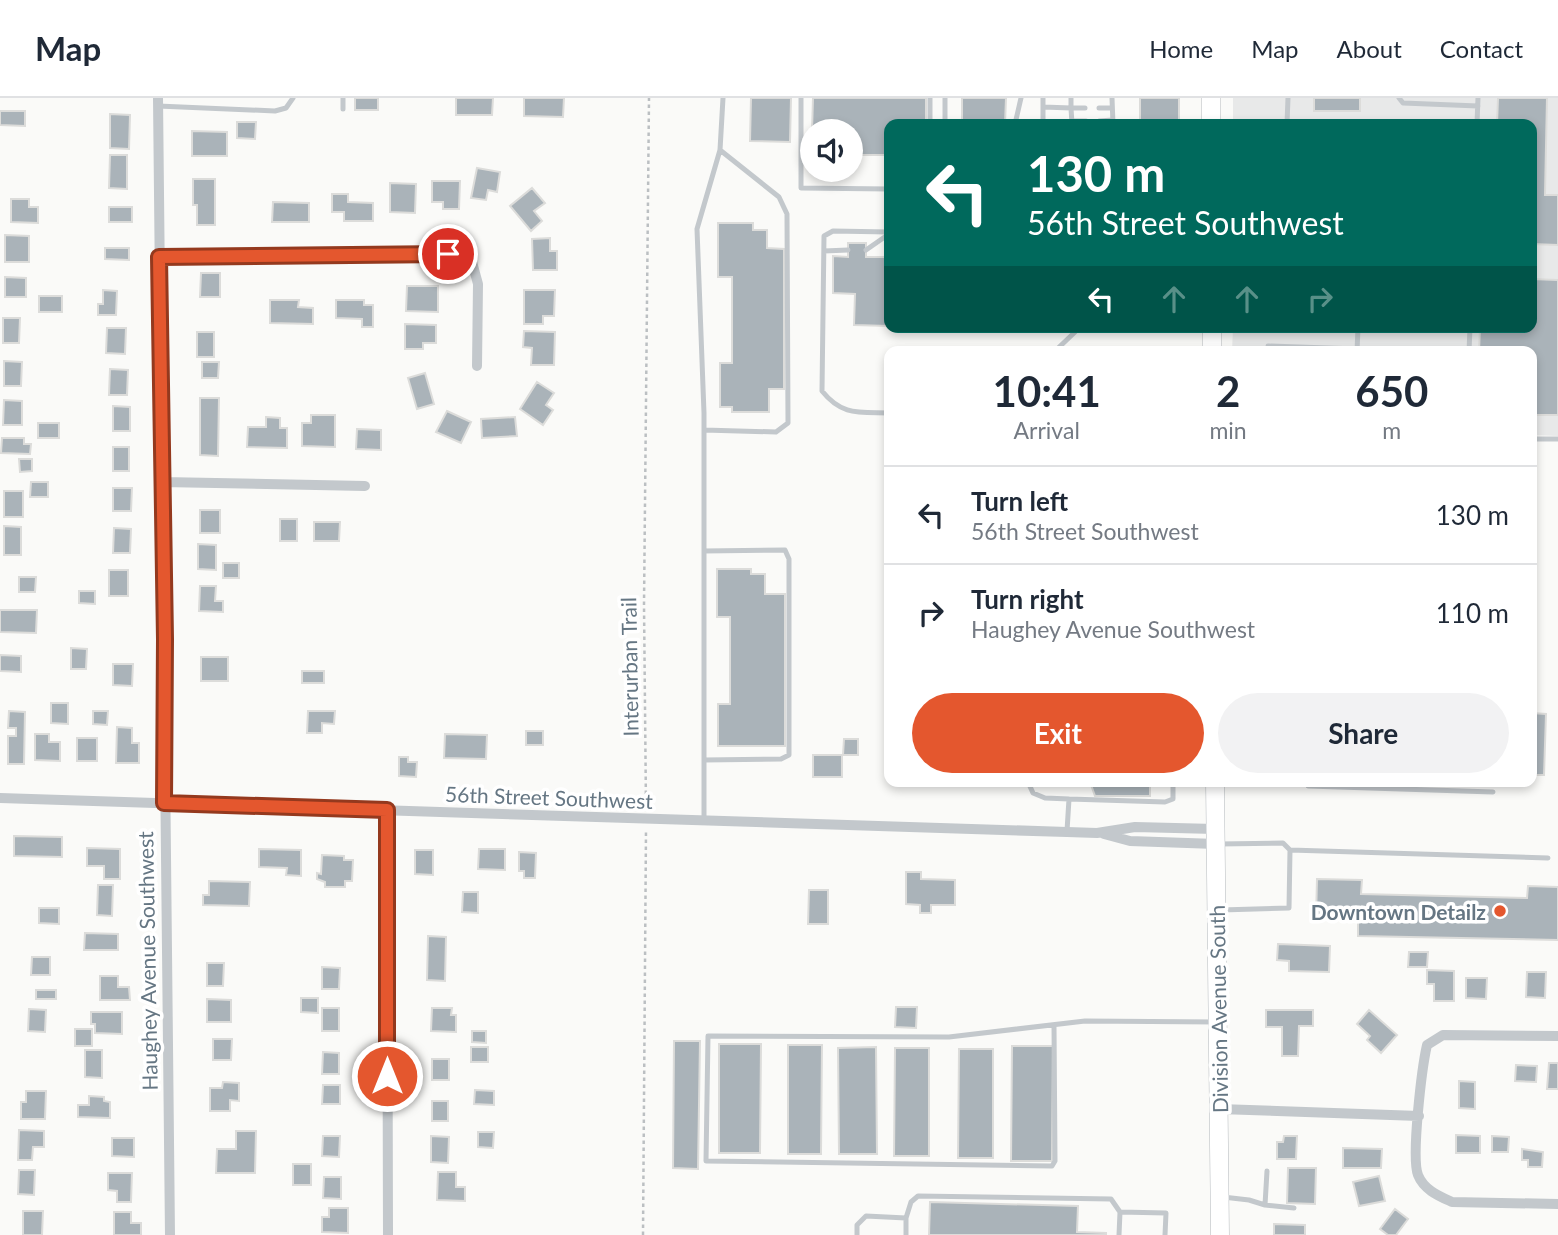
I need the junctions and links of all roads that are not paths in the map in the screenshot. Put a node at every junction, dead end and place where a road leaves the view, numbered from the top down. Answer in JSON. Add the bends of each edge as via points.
{"nodes":[{"id":1,"x":211,"y":98,"type":"edge"},
{"id":2,"x":293,"y":98,"type":"edge"},
{"id":3,"x":344,"y":98,"type":"edge"},
{"id":4,"x":723,"y":98,"type":"edge"},
{"id":5,"x":801,"y":98,"type":"edge"},
{"id":6,"x":930,"y":98,"type":"edge"},
{"id":7,"x":945,"y":98,"type":"edge"},
{"id":8,"x":1021,"y":98,"type":"edge"},
{"id":9,"x":1043,"y":98,"type":"edge"},
{"id":10,"x":1071,"y":98,"type":"edge"},
{"id":11,"x":1112,"y":98,"type":"edge"},
{"id":12,"x":1211,"y":98,"type":"edge"},
{"id":13,"x":1287,"y":98,"type":"edge"},
{"id":14,"x":1399,"y":98,"type":"edge"},
{"id":15,"x":1478,"y":98,"type":"edge"},
{"id":16,"x":1439,"y":101,"type":"edge"},
{"id":17,"x":158,"y":102,"type":"edge"},
{"id":18,"x":1478,"y":106,"type":"junction"},
{"id":19,"x":210,"y":107,"type":"junction"},
{"id":20,"x":1043,"y":107,"type":"junction"},
{"id":21,"x":1071,"y":108,"type":"junction"},
{"id":22,"x":1085,"y":108,"type":"dead end"},
{"id":23,"x":1099,"y":108,"type":"dead end"},
{"id":24,"x":1112,"y":108,"type":"junction"},
{"id":25,"x":343,"y":109,"type":"dead end"},
{"id":26,"x":930,"y":119,"type":"edge"},
{"id":27,"x":945,"y":119,"type":"edge"},
{"id":28,"x":1016,"y":119,"type":"edge"},
{"id":29,"x":1043,"y":119,"type":"edge"},
{"id":30,"x":1072,"y":119,"type":"edge"},
{"id":31,"x":1113,"y":119,"type":"edge"},
{"id":32,"x":1211,"y":119,"type":"edge"},
{"id":33,"x":1287,"y":119,"type":"edge"},
{"id":34,"x":1477,"y":119,"type":"edge"},
{"id":35,"x":720,"y":150,"type":"junction"},
{"id":36,"x":884,"y":189,"type":"edge"},
{"id":37,"x":884,"y":233,"type":"edge"},
{"id":38,"x":884,"y":237,"type":"edge"},
{"id":39,"x":848,"y":250,"type":"dead end"},
{"id":40,"x":866,"y":250,"type":"dead end"},
{"id":41,"x":824,"y":251,"type":"junction"},
{"id":42,"x":159,"y":257,"type":"junction"},
{"id":43,"x":1074,"y":333,"type":"edge"},
{"id":44,"x":1060,"y":346,"type":"edge"},
{"id":45,"x":477,"y":366,"type":"dead end"},
{"id":46,"x":884,"y":413,"type":"edge"},
{"id":47,"x":704,"y":430,"type":"junction"},
{"id":48,"x":1537,"y":439,"type":"edge"},
{"id":49,"x":1558,"y":439,"type":"edge"},
{"id":50,"x":162,"y":482,"type":"junction"},
{"id":51,"x":365,"y":486,"type":"dead end"},
{"id":52,"x":704,"y":551,"type":"junction"},
{"id":53,"x":704,"y":760,"type":"junction"},
{"id":54,"x":1029,"y":787,"type":"edge"},
{"id":55,"x":1173,"y":787,"type":"edge"},
{"id":56,"x":1215,"y":787,"type":"edge"},
{"id":57,"x":1339,"y":787,"type":"edge"},
{"id":58,"x":1493,"y":792,"type":"dead end"},
{"id":59,"x":0,"y":799,"type":"edge"},
{"id":60,"x":1069,"y":799,"type":"junction"},
{"id":61,"x":164,"y":803,"type":"junction"},
{"id":62,"x":387,"y":810,"type":"junction"},
{"id":63,"x":704,"y":821,"type":"junction"},
{"id":64,"x":1067,"y":832,"type":"junction"},
{"id":65,"x":1216,"y":836,"type":"junction"},
{"id":66,"x":1290,"y":850,"type":"junction"},
{"id":67,"x":1548,"y":858,"type":"dead end"},
{"id":68,"x":1216,"y":910,"type":"junction"},
{"id":69,"x":1219,"y":1022,"type":"junction"},
{"id":70,"x":1054,"y":1025,"type":"junction"},
{"id":71,"x":1558,"y":1036,"type":"edge"},
{"id":72,"x":1219,"y":1109,"type":"junction"},
{"id":73,"x":1419,"y":1116,"type":"junction"},
{"id":74,"x":1267,"y":1171,"type":"dead end"},
{"id":75,"x":1220,"y":1197,"type":"junction"},
{"id":76,"x":1558,"y":1204,"type":"edge"},
{"id":77,"x":1265,"y":1205,"type":"junction"},
{"id":78,"x":1294,"y":1208,"type":"dead end"},
{"id":79,"x":1120,"y":1212,"type":"junction"},
{"id":80,"x":906,"y":1217,"type":"junction"},
{"id":81,"x":170,"y":1235,"type":"edge"},
{"id":82,"x":388,"y":1235,"type":"edge"},
{"id":83,"x":857,"y":1235,"type":"edge"},
{"id":84,"x":906,"y":1235,"type":"edge"},
{"id":85,"x":1119,"y":1235,"type":"edge"},
{"id":86,"x":1165,"y":1235,"type":"edge"},
{"id":87,"x":1220,"y":1235,"type":"edge"}],
"edges":[{"from":1,"to":19,"type":"lane"},
{"from":2,"to":19,"type":"lane","via":[[286,108],[275,111]]},
{"from":3,"to":25,"type":"lane"},
{"from":4,"to":35,"type":"lane"},
{"from":5,"to":36,"type":"lane","via":[[801,188]]},
{"from":6,"to":26,"type":"lane"},
{"from":7,"to":27,"type":"lane"},
{"from":8,"to":28,"type":"lane"},
{"from":9,"to":20,"type":"lane"},
{"from":10,"to":21,"type":"lane"},
{"from":11,"to":24,"type":"lane"},
{"from":12,"to":32,"type":"main road"},
{"from":13,"to":33,"type":"lane"},
{"from":14,"to":16,"type":"lane","via":[[1403,103]]},
{"from":15,"to":18,"type":"lane"},
{"from":16,"to":18,"type":"lane"},
{"from":17,"to":19,"type":"lane"},
{"from":17,"to":42,"type":"street","name":"Haughey Avenue Southwest"},
{"from":18,"to":34,"type":"lane"},
{"from":20,"to":21,"type":"lane"},
{"from":20,"to":29,"type":"lane"},
{"from":21,"to":22,"type":"lane"},
{"from":21,"to":30,"type":"lane"},
{"from":23,"to":24,"type":"lane"},
{"from":24,"to":31,"type":"lane"},
{"from":35,"to":47,"type":"lane","via":[[698,229]]},
{"from":35,"to":47,"type":"lane","via":[[779,197],[787,214],[788,423],[776,432]]},
{"from":37,"to":41,"type":"lane","via":[[833,231],[824,236]]},
{"from":38,"to":40,"type":"lane"},
{"from":39,"to":41,"type":"lane"},
{"from":41,"to":46,"type":"lane","via":[[822,391],[834,405],[850,412]]},
{"from":42,"to":45,"type":"street","via":[[461,256],[472,262],[478,284]]},
{"from":42,"to":50,"type":"street","name":"Haughey Avenue Southwest"},
{"from":43,"to":44,"type":"lane"},
{"from":47,"to":52,"type":"lane"},
{"from":48,"to":49,"type":"lane"},
{"from":50,"to":51,"type":"street"},
{"from":50,"to":61,"type":"street","name":"Haughey Avenue Southwest"},
{"from":52,"to":53,"type":"lane"},
{"from":52,"to":53,"type":"lane","via":[[785,550],[789,559],[789,755],[781,759]]},
{"from":53,"to":63,"type":"lane"},
{"from":54,"to":60,"type":"lane","via":[[1045,798]]},
{"from":55,"to":60,"type":"lane","via":[[1173,799],[1165,802]]},
{"from":56,"to":65,"type":"main road","name":"Division Avenue South"},
{"from":57,"to":58,"type":"lane"},
{"from":59,"to":61,"type":"street","name":"56th Street Southwest"},
{"from":60,"to":64,"type":"lane"},
{"from":61,"to":62,"type":"street","name":"56th Street Southwest"},
{"from":61,"to":81,"type":"street","name":"Haughey Avenue Southwest"},
{"from":62,"to":63,"type":"street","name":"56th Street Southwest"},
{"from":62,"to":82,"type":"street"},
{"from":63,"to":64,"type":"street","name":"56th Street Southwest"},
{"from":64,"to":65,"type":"street","name":"56th Street Southwest","via":[[1130,827]]},
{"from":65,"to":66,"type":"lane","via":[[1283,843]]},
{"from":65,"to":68,"type":"main road","name":"Division Avenue South"},
{"from":66,"to":67,"type":"lane"},
{"from":66,"to":68,"type":"lane","via":[[1289,908]]},
{"from":68,"to":69,"type":"main road","name":"Division Avenue South"},
{"from":69,"to":70,"type":"lane"},
{"from":69,"to":72,"type":"main road","name":"Division Avenue South"},
{"from":70,"to":70,"type":"lane","via":[[949,1037],[708,1036],[706,1161],[1052,1166]]},
{"from":71,"to":73,"type":"street","via":[[1443,1035],[1427,1045]]},
{"from":72,"to":73,"type":"street"},
{"from":72,"to":75,"type":"main road","name":"Division Avenue South"},
{"from":73,"to":76,"type":"street","via":[[1418,1175],[1437,1195],[1452,1202]]},
{"from":74,"to":77,"type":"lane"},
{"from":75,"to":77,"type":"lane"},
{"from":75,"to":87,"type":"main road","name":"Division Avenue South"},
{"from":77,"to":78,"type":"lane"},
{"from":79,"to":80,"type":"lane","via":[[1111,1199],[918,1196]]},
{"from":79,"to":85,"type":"lane"},
{"from":79,"to":86,"type":"lane","via":[[1166,1213]]},
{"from":80,"to":83,"type":"lane","via":[[866,1216],[857,1225]]},
{"from":80,"to":84,"type":"lane"}]}
